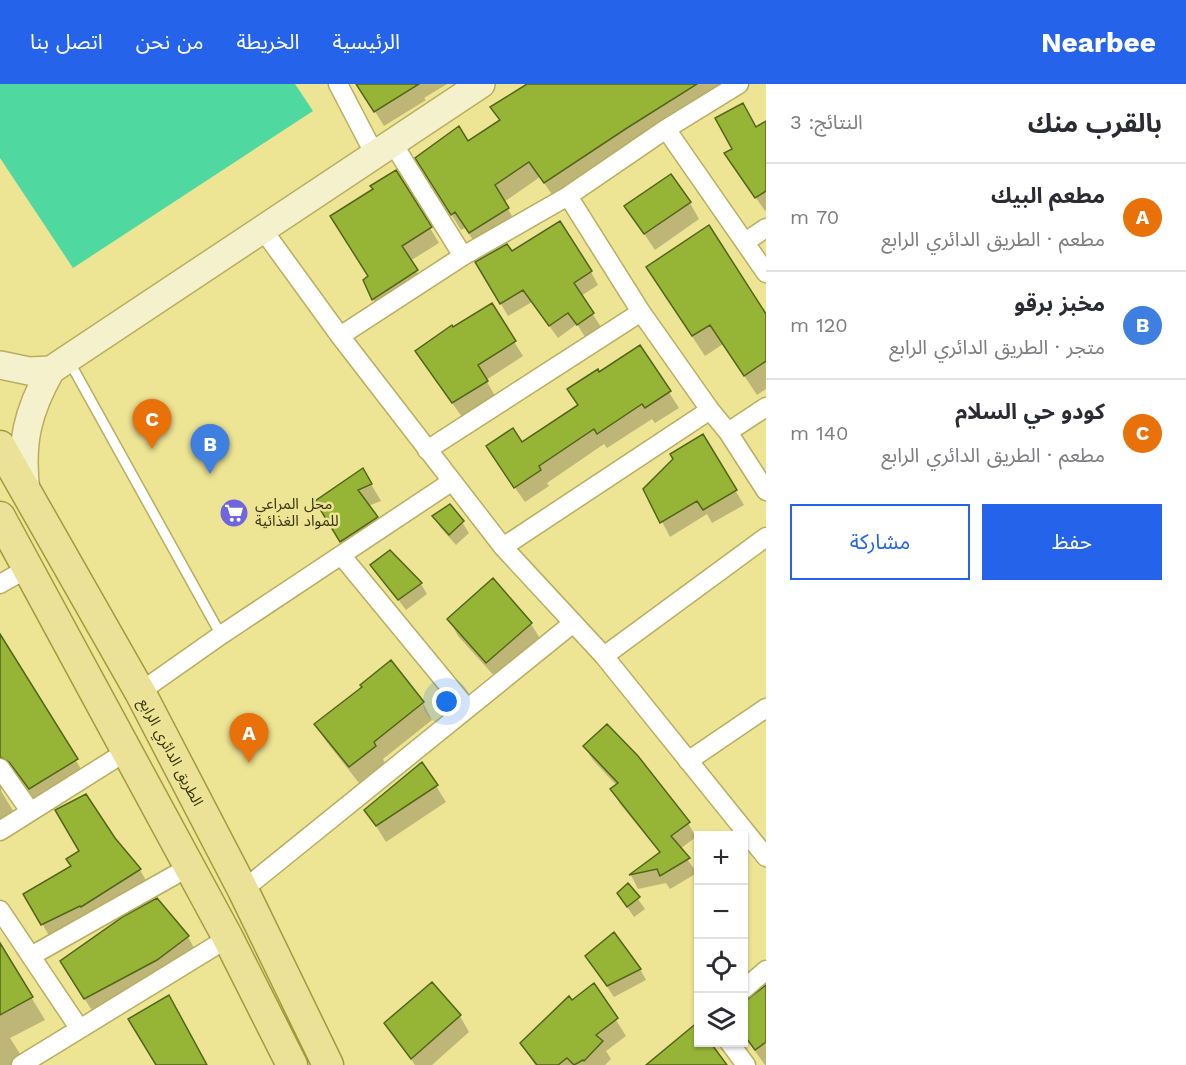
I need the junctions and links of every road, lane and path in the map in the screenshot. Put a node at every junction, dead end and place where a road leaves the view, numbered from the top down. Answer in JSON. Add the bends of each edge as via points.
{"nodes":[{"id":1,"x":338,"y":84,"type":"edge"},
{"id":2,"x":480,"y":84,"type":"edge"},
{"id":3,"x":739,"y":84,"type":"edge"},
{"id":4,"x":666,"y":129,"type":"junction"},
{"id":5,"x":384,"y":148,"type":"junction"},
{"id":6,"x":568,"y":196,"type":"junction"},
{"id":7,"x":766,"y":228,"type":"edge"},
{"id":8,"x":263,"y":230,"type":"junction"},
{"id":9,"x":745,"y":242,"type":"junction"},
{"id":10,"x":464,"y":256,"type":"junction"},
{"id":11,"x":766,"y":273,"type":"edge"},
{"id":12,"x":641,"y":312,"type":"junction"},
{"id":13,"x":340,"y":336,"type":"junction"},
{"id":14,"x":59,"y":364,"type":"junction"},
{"id":15,"x":0,"y":365,"type":"edge"},
{"id":16,"x":766,"y":407,"type":"edge"},
{"id":17,"x":710,"y":410,"type":"junction"},
{"id":18,"x":728,"y":432,"type":"junction"},
{"id":19,"x":0,"y":446,"type":"edge"},
{"id":20,"x":427,"y":450,"type":"junction"},
{"id":21,"x":451,"y":482,"type":"junction"},
{"id":22,"x":766,"y":491,"type":"edge"},
{"id":23,"x":26,"y":492,"type":"junction"},
{"id":24,"x":2,"y":522,"type":"edge"},
{"id":25,"x":766,"y":537,"type":"edge"},
{"id":26,"x":503,"y":547,"type":"junction"},
{"id":27,"x":342,"y":555,"type":"junction"},
{"id":28,"x":28,"y":568,"type":"junction"},
{"id":29,"x":0,"y":584,"type":"edge"},
{"id":30,"x":572,"y":624,"type":"junction"},
{"id":31,"x":221,"y":635,"type":"junction"},
{"id":32,"x":604,"y":656,"type":"junction"},
{"id":33,"x":140,"y":693,"type":"junction"},
{"id":34,"x":467,"y":708,"type":"junction"},
{"id":35,"x":766,"y":708,"type":"edge"},
{"id":36,"x":127,"y":751,"type":"junction"},
{"id":37,"x":688,"y":761,"type":"junction"},
{"id":38,"x":0,"y":768,"type":"edge"},
{"id":39,"x":30,"y":811,"type":"junction"},
{"id":40,"x":0,"y":831,"type":"edge"},
{"id":41,"x":766,"y":857,"type":"edge"},
{"id":42,"x":189,"y":867,"type":"junction"},
{"id":43,"x":243,"y":890,"type":"junction"},
{"id":44,"x":0,"y":910,"type":"edge"},
{"id":45,"x":228,"y":938,"type":"junction"},
{"id":46,"x":31,"y":956,"type":"junction"},
{"id":47,"x":766,"y":970,"type":"edge"},
{"id":48,"x":748,"y":986,"type":"edge"},
{"id":49,"x":79,"y":1029,"type":"junction"},
{"id":50,"x":733,"y":1047,"type":"edge"},
{"id":51,"x":21,"y":1065,"type":"edge"},
{"id":52,"x":292,"y":1065,"type":"edge"},
{"id":53,"x":328,"y":1065,"type":"edge"},
{"id":54,"x":746,"y":1065,"type":"edge"}],
"edges":[{"from":1,"to":5,"type":"street"},
{"from":2,"to":5,"type":"street"},
{"from":3,"to":4,"type":"street"},
{"from":4,"to":6,"type":"street"},
{"from":4,"to":9,"type":"street"},
{"from":5,"to":8,"type":"street"},
{"from":5,"to":10,"type":"street"},
{"from":6,"to":10,"type":"street"},
{"from":6,"to":12,"type":"street"},
{"from":7,"to":9,"type":"street"},
{"from":8,"to":13,"type":"street"},
{"from":8,"to":14,"type":"street"},
{"from":9,"to":11,"type":"street"},
{"from":10,"to":13,"type":"street"},
{"from":12,"to":17,"type":"street"},
{"from":12,"to":20,"type":"street"},
{"from":13,"to":20,"type":"street"},
{"from":14,"to":15,"type":"street","via":[[29,371]]},
{"from":14,"to":23,"type":"street","via":[[38,392],[27,425],[23,467]]},
{"from":14,"to":31,"type":"lane"},
{"from":16,"to":18,"type":"street"},
{"from":17,"to":18,"type":"street"},
{"from":17,"to":26,"type":"street"},
{"from":18,"to":22,"type":"street"},
{"from":19,"to":23,"type":"main road","name":"الطريق الدائري الرابع"},
{"from":20,"to":21,"type":"street"},
{"from":21,"to":26,"type":"street"},
{"from":21,"to":27,"type":"street"},
{"from":23,"to":33,"type":"main road","name":"الطريق الدائري الرابع"},
{"from":24,"to":28,"type":"main road"},
{"from":25,"to":32,"type":"street"},
{"from":26,"to":30,"type":"street"},
{"from":27,"to":31,"type":"street"},
{"from":27,"to":34,"type":"street"},
{"from":28,"to":29,"type":"street"},
{"from":28,"to":36,"type":"main road"},
{"from":30,"to":32,"type":"street"},
{"from":30,"to":34,"type":"street"},
{"from":31,"to":33,"type":"street"},
{"from":32,"to":37,"type":"street"},
{"from":33,"to":43,"type":"main road","name":"الطريق الدائري الرابع"},
{"from":34,"to":43,"type":"street"},
{"from":35,"to":37,"type":"street"},
{"from":36,"to":39,"type":"street"},
{"from":36,"to":42,"type":"main road"},
{"from":37,"to":41,"type":"street"},
{"from":38,"to":39,"type":"street"},
{"from":39,"to":40,"type":"street"},
{"from":42,"to":45,"type":"main road"},
{"from":42,"to":46,"type":"street"},
{"from":43,"to":53,"type":"main road","name":"الطريق الدائري الرابع"},
{"from":44,"to":46,"type":"street"},
{"from":45,"to":49,"type":"street"},
{"from":45,"to":52,"type":"main road"},
{"from":46,"to":49,"type":"street"},
{"from":47,"to":48,"type":"street"},
{"from":49,"to":51,"type":"street"},
{"from":50,"to":54,"type":"street"}]}
